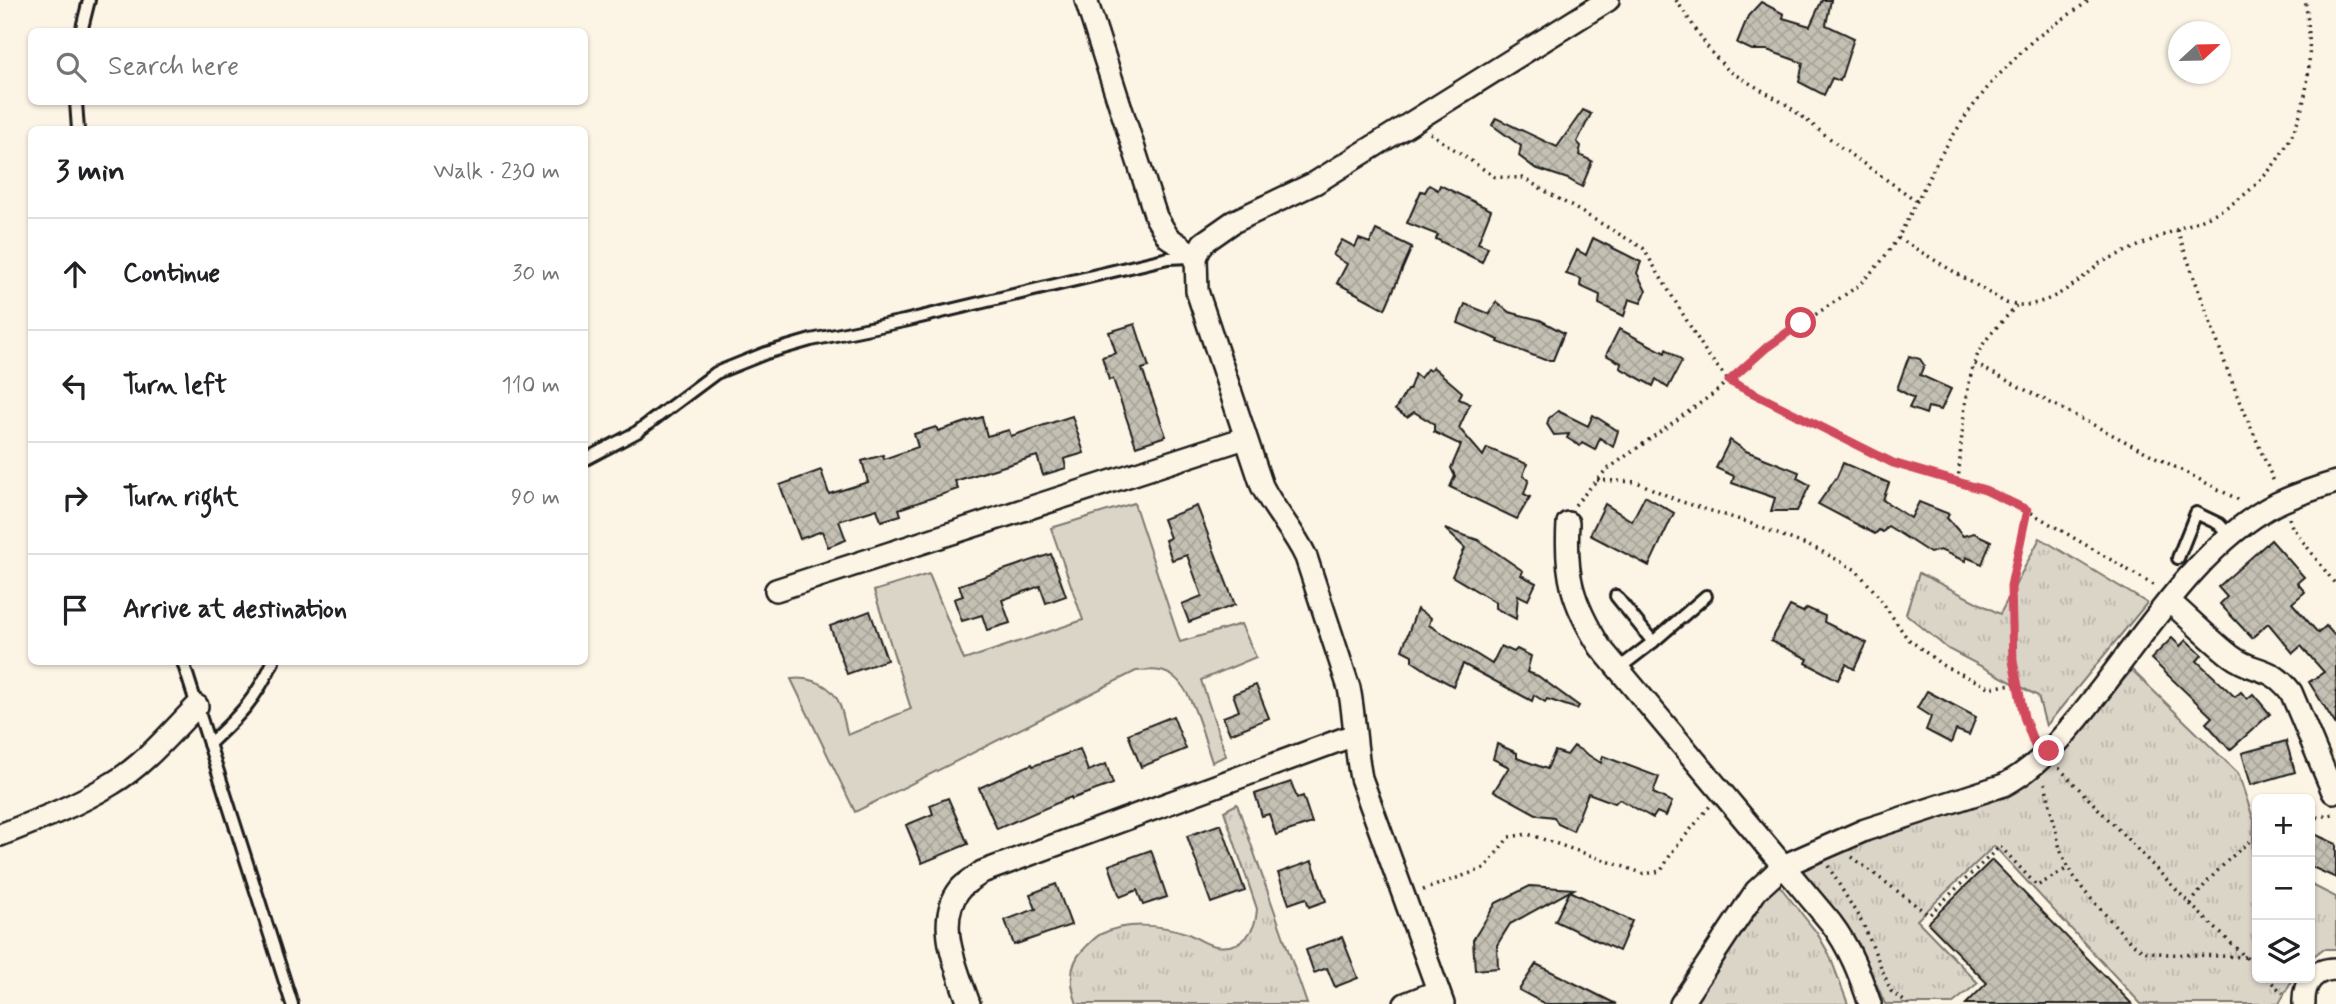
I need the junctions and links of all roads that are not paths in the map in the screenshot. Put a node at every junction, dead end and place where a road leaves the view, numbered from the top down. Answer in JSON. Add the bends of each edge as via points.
{"nodes":[{"id":1,"x":89,"y":0,"type":"edge"},
{"id":2,"x":1086,"y":0,"type":"edge"},
{"id":3,"x":1608,"y":0,"type":"edge"},
{"id":4,"x":82,"y":28,"type":"edge"},
{"id":5,"x":76,"y":105,"type":"edge"},
{"id":6,"x":78,"y":126,"type":"edge"},
{"id":7,"x":1196,"y":257,"type":"junction"},
{"id":8,"x":1245,"y":438,"type":"junction"},
{"id":9,"x":588,"y":458,"type":"edge"},
{"id":10,"x":2336,"y":482,"type":"edge"},
{"id":11,"x":1568,"y":523,"type":"road end"},
{"id":12,"x":2231,"y":537,"type":"junction"},
{"id":13,"x":2178,"y":558,"type":"dead end"},
{"id":14,"x":776,"y":590,"type":"dead end"},
{"id":15,"x":1616,"y":596,"type":"dead end"},
{"id":16,"x":1706,"y":596,"type":"dead end"},
{"id":17,"x":2171,"y":599,"type":"junction"},
{"id":18,"x":1653,"y":642,"type":"junction"},
{"id":19,"x":184,"y":665,"type":"edge"},
{"id":20,"x":272,"y":665,"type":"edge"},
{"id":21,"x":1618,"y":670,"type":"junction"},
{"id":22,"x":197,"y":706,"type":"junction"},
{"id":23,"x":1354,"y":735,"type":"junction"},
{"id":24,"x":209,"y":744,"type":"junction"},
{"id":25,"x":2333,"y":792,"type":"dead end"},
{"id":26,"x":0,"y":835,"type":"edge"},
{"id":27,"x":1783,"y":866,"type":"junction"},
{"id":28,"x":2336,"y":969,"type":"edge"},
{"id":29,"x":1441,"y":998,"type":"edge"},
{"id":30,"x":2295,"y":1000,"type":"edge"},
{"id":31,"x":292,"y":1004,"type":"edge"},
{"id":32,"x":969,"y":1004,"type":"edge"},
{"id":33,"x":1405,"y":1004,"type":"edge"},
{"id":34,"x":1681,"y":1004,"type":"edge"},
{"id":35,"x":1870,"y":1004,"type":"edge"}],
"edges":[{"from":1,"to":4,"type":"lane"},
{"from":2,"to":7,"type":"street","via":[[1157,216],[1168,237]]},
{"from":3,"to":7,"type":"street","via":[[1315,183],[1216,232]]},
{"from":5,"to":6,"type":"lane"},
{"from":7,"to":8,"type":"street","via":[[1197,291]]},
{"from":7,"to":9,"type":"lane","via":[[1168,258],[766,353],[716,373],[637,432]]},
{"from":8,"to":14,"type":"street"},
{"from":8,"to":23,"type":"street","via":[[1272,507],[1297,537],[1306,557],[1349,688]]},
{"from":10,"to":12,"type":"street","via":[[2273,507]]},
{"from":11,"to":21,"type":"street","via":[[1571,590],[1581,618]]},
{"from":12,"to":13,"type":"lane","via":[[2219,524],[2196,513]]},
{"from":12,"to":17,"type":"street"},
{"from":15,"to":18,"type":"lane"},
{"from":16,"to":18,"type":"lane"},
{"from":17,"to":25,"type":"street","via":[[2231,656],[2280,678],[2291,692]]},
{"from":17,"to":27,"type":"street","via":[[2084,712],[2022,776],[1826,846]]},
{"from":18,"to":21,"type":"lane"},
{"from":19,"to":22,"type":"lane"},
{"from":20,"to":24,"type":"lane","via":[[261,689],[242,713]]},
{"from":21,"to":27,"type":"street"},
{"from":22,"to":24,"type":"lane"},
{"from":22,"to":26,"type":"street","via":[[116,782]]},
{"from":23,"to":29,"type":"street","via":[[1362,778]]},
{"from":23,"to":32,"type":"street","via":[[982,873],[961,887],[947,927]]},
{"from":24,"to":31,"type":"lane"},
{"from":27,"to":34,"type":"street","via":[[1756,891]]},
{"from":27,"to":35,"type":"street","via":[[1844,941]]},
{"from":28,"to":30,"type":"street","via":[[2315,974]]},
{"from":29,"to":33,"type":"street"}]}
